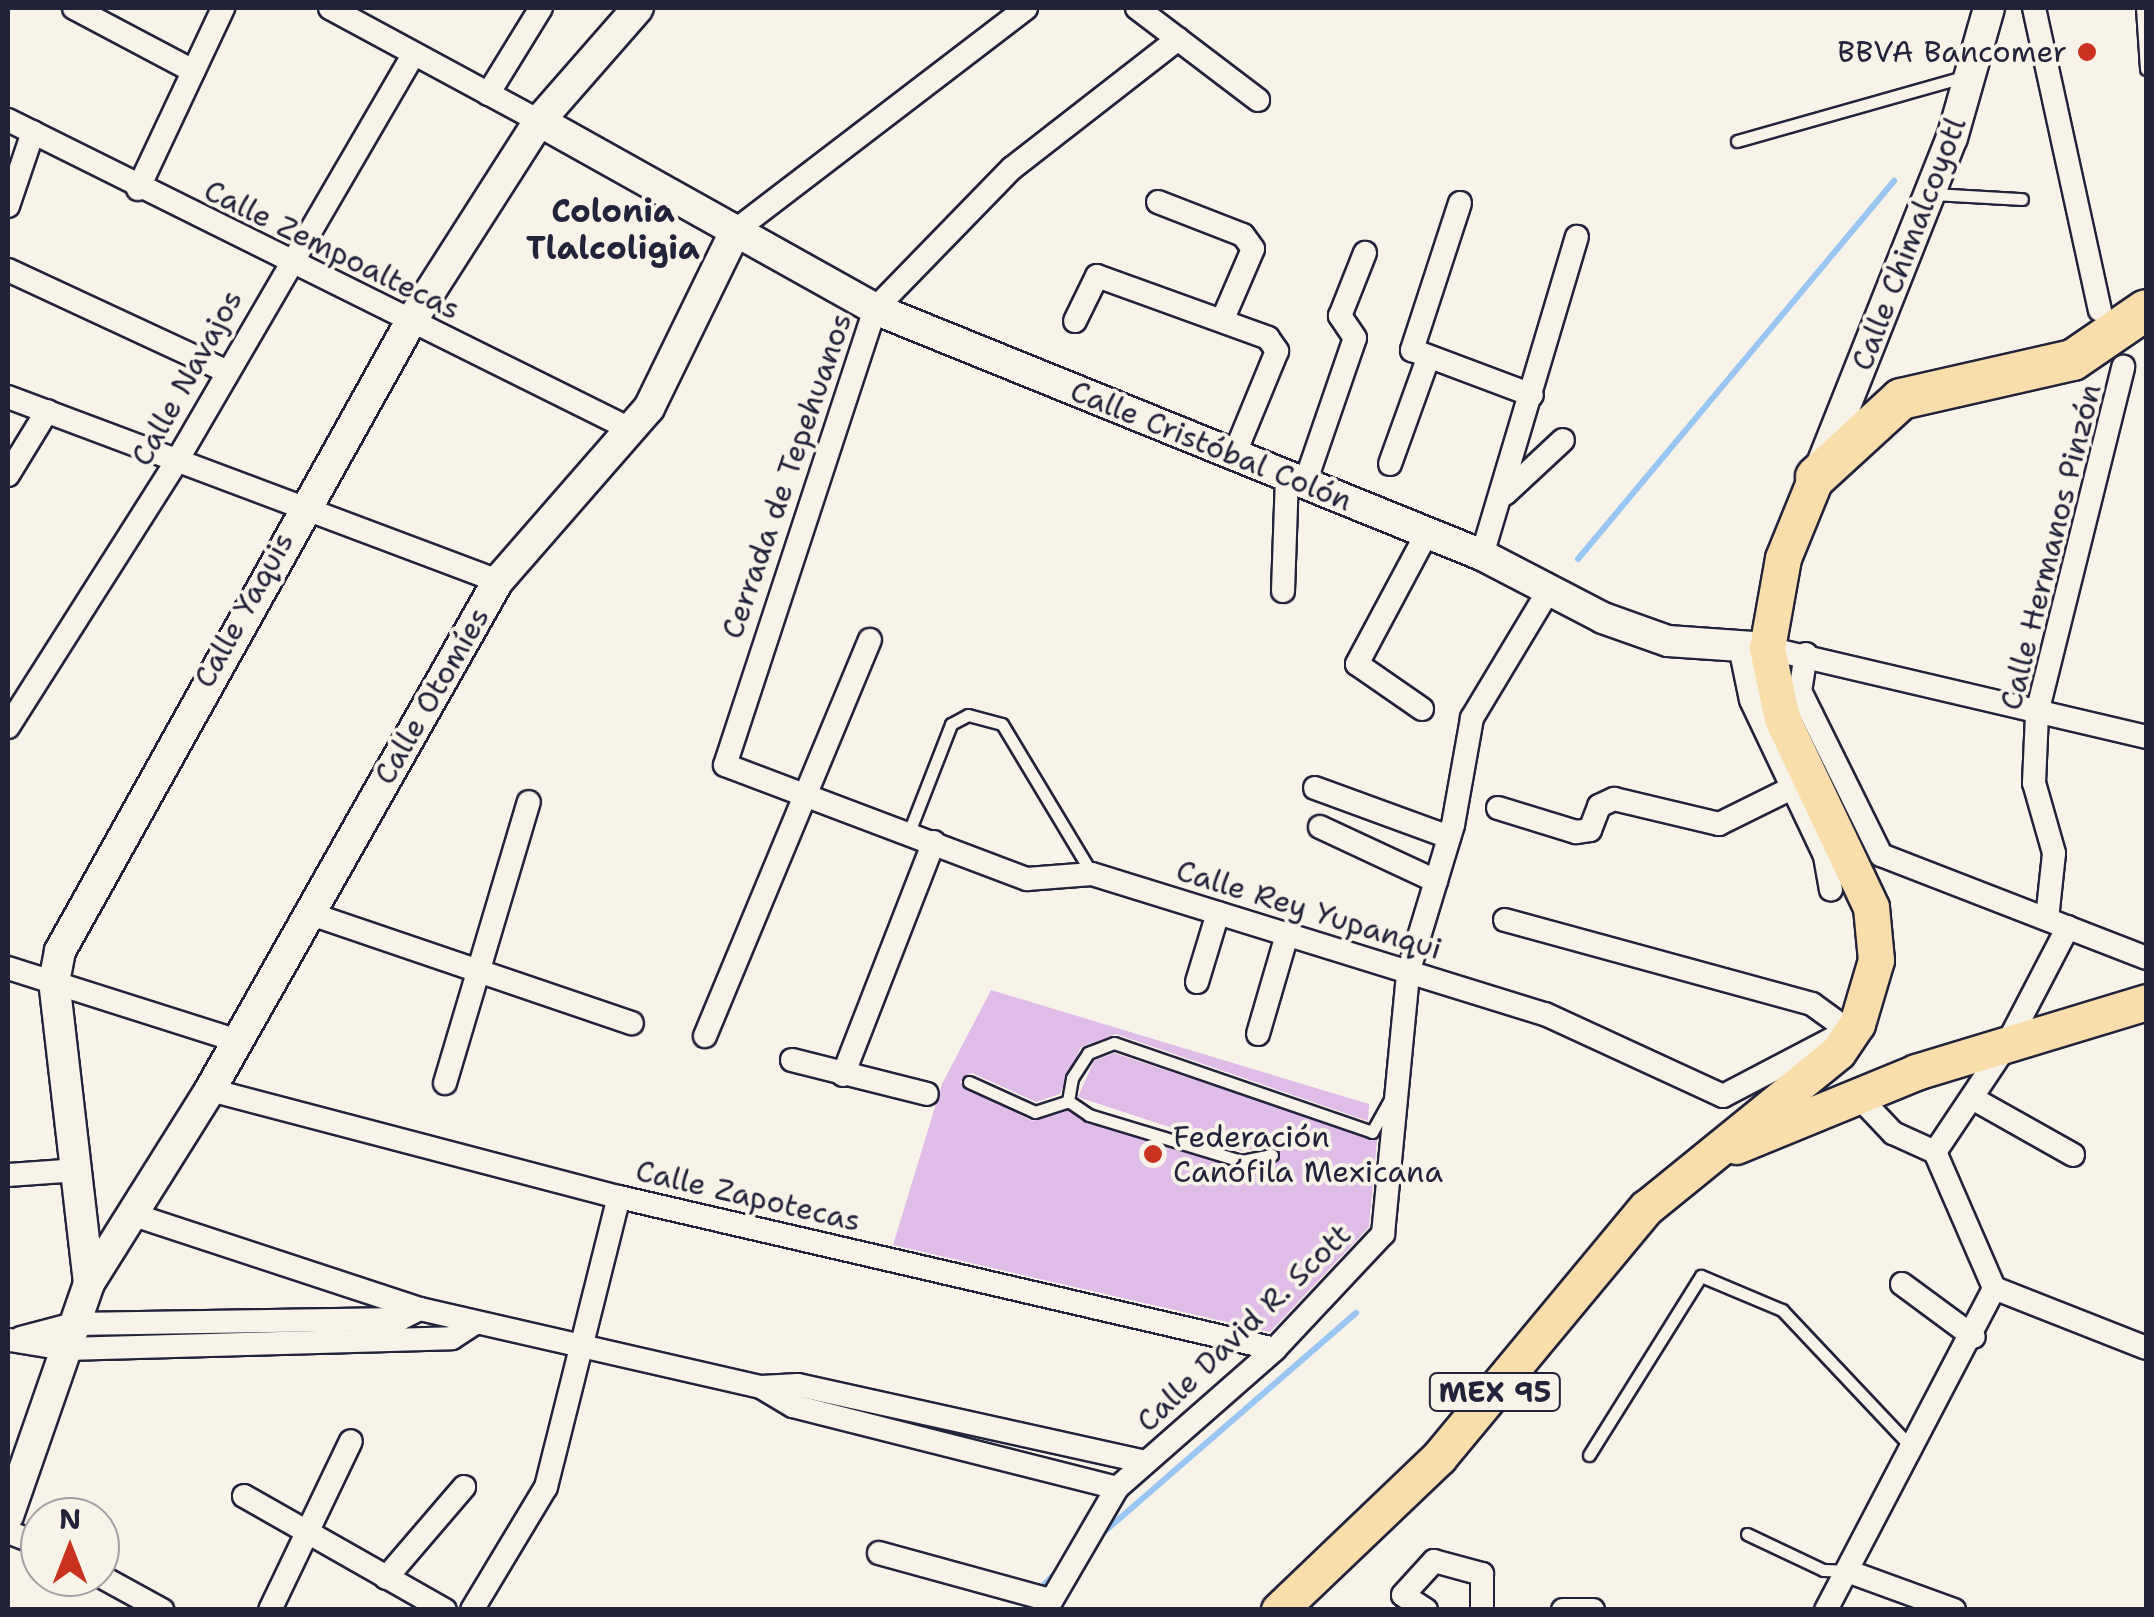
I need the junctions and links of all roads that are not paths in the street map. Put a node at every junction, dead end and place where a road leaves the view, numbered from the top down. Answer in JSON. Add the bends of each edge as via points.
{"nodes":[{"id":1,"x":74,"y":8,"type":"edge"},
{"id":2,"x":223,"y":8,"type":"edge"},
{"id":3,"x":330,"y":8,"type":"edge"},
{"id":4,"x":541,"y":8,"type":"edge"},
{"id":5,"x":638,"y":8,"type":"edge"},
{"id":6,"x":1026,"y":8,"type":"edge"},
{"id":7,"x":1137,"y":8,"type":"edge"},
{"id":8,"x":1989,"y":8,"type":"edge"},
{"id":9,"x":2034,"y":8,"type":"edge"},
{"id":10,"x":2142,"y":8,"type":"edge"},
{"id":11,"x":1178,"y":39,"type":"junction"},
{"id":12,"x":413,"y":54,"type":"junction"},
{"id":13,"x":2146,"y":69,"type":"edge"},
{"id":14,"x":193,"y":71,"type":"junction"},
{"id":15,"x":1972,"y":74,"type":"junction"},
{"id":16,"x":488,"y":94,"type":"junction"},
{"id":17,"x":1258,"y":100,"type":"dead end"},
{"id":18,"x":8,"y":120,"type":"edge"},
{"id":19,"x":539,"y":121,"type":"junction"},
{"id":20,"x":33,"y":132,"type":"junction"},
{"id":21,"x":1736,"y":141,"type":"dead end"},
{"id":22,"x":138,"y":189,"type":"junction"},
{"id":23,"x":1930,"y":194,"type":"junction"},
{"id":24,"x":2022,"y":198,"type":"dead end"},
{"id":25,"x":1158,"y":202,"type":"dead end"},
{"id":26,"x":1460,"y":203,"type":"dead end"},
{"id":27,"x":8,"y":206,"type":"edge"},
{"id":28,"x":736,"y":230,"type":"junction"},
{"id":29,"x":1577,"y":237,"type":"dead end"},
{"id":30,"x":1365,"y":253,"type":"dead end"},
{"id":31,"x":288,"y":257,"type":"junction"},
{"id":32,"x":8,"y":270,"type":"edge"},
{"id":33,"x":876,"y":308,"type":"junction"},
{"id":34,"x":2100,"y":310,"type":"dead end"},
{"id":35,"x":2146,"y":310,"type":"edge"},
{"id":36,"x":1075,"y":321,"type":"dead end"},
{"id":37,"x":1222,"y":321,"type":"junction"},
{"id":38,"x":410,"y":323,"type":"junction"},
{"id":39,"x":1426,"y":361,"type":"junction"},
{"id":40,"x":2123,"y":367,"type":"dead end"},
{"id":41,"x":228,"y":372,"type":"junction"},
{"id":42,"x":1532,"y":395,"type":"junction"},
{"id":43,"x":8,"y":397,"type":"edge"},
{"id":44,"x":47,"y":410,"type":"junction"},
{"id":45,"x":632,"y":430,"type":"junction"},
{"id":46,"x":1563,"y":440,"type":"dead end"},
{"id":47,"x":1234,"y":458,"type":"junction"},
{"id":48,"x":175,"y":464,"type":"junction"},
{"id":49,"x":1390,"y":464,"type":"dead end"},
{"id":50,"x":8,"y":475,"type":"edge"},
{"id":51,"x":1816,"y":477,"type":"junction"},
{"id":52,"x":1296,"y":480,"type":"junction"},
{"id":53,"x":1502,"y":496,"type":"junction"},
{"id":54,"x":300,"y":511,"type":"junction"},
{"id":55,"x":1426,"y":533,"type":"junction"},
{"id":56,"x":1482,"y":554,"type":"junction"},
{"id":57,"x":498,"y":581,"type":"junction"},
{"id":58,"x":1549,"y":590,"type":"junction"},
{"id":59,"x":1283,"y":592,"type":"dead end"},
{"id":60,"x":870,"y":640,"type":"dead end"},
{"id":61,"x":1753,"y":647,"type":"junction"},
{"id":62,"x":1806,"y":654,"type":"junction"},
{"id":63,"x":1422,"y":709,"type":"dead end"},
{"id":64,"x":2037,"y":713,"type":"junction"},
{"id":65,"x":8,"y":727,"type":"edge"},
{"id":66,"x":2146,"y":737,"type":"edge"},
{"id":67,"x":726,"y":765,"type":"joint"},
{"id":68,"x":1800,"y":784,"type":"junction"},
{"id":69,"x":1315,"y":788,"type":"dead end"},
{"id":70,"x":804,"y":792,"type":"junction"},
{"id":71,"x":529,"y":802,"type":"dead end"},
{"id":72,"x":1498,"y":808,"type":"dead end"},
{"id":73,"x":1320,"y":827,"type":"dead end"},
{"id":74,"x":1451,"y":831,"type":"junction"},
{"id":75,"x":908,"y":832,"type":"junction"},
{"id":76,"x":934,"y":842,"type":"junction"},
{"id":77,"x":1092,"y":874,"type":"junction"},
{"id":78,"x":1436,"y":881,"type":"junction"},
{"id":79,"x":1831,"y":889,"type":"dead end"},
{"id":80,"x":1218,"y":912,"type":"junction"},
{"id":81,"x":308,"y":913,"type":"junction"},
{"id":82,"x":1505,"y":920,"type":"dead end"},
{"id":83,"x":2058,"y":923,"type":"junction"},
{"id":84,"x":1288,"y":936,"type":"junction"},
{"id":85,"x":2146,"y":958,"type":"edge"},
{"id":86,"x":8,"y":968,"type":"edge"},
{"id":87,"x":478,"y":971,"type":"junction"},
{"id":88,"x":1408,"y":973,"type":"junction"},
{"id":89,"x":54,"y":982,"type":"junction"},
{"id":90,"x":1198,"y":982,"type":"dead end"},
{"id":91,"x":2146,"y":1002,"type":"edge"},
{"id":92,"x":632,"y":1023,"type":"dead end"},
{"id":93,"x":1850,"y":1030,"type":"junction"},
{"id":94,"x":1258,"y":1034,"type":"dead end"},
{"id":95,"x":705,"y":1036,"type":"dead end"},
{"id":96,"x":238,"y":1040,"type":"junction"},
{"id":97,"x":2006,"y":1046,"type":"junction"},
{"id":98,"x":792,"y":1060,"type":"dead end"},
{"id":99,"x":844,"y":1075,"type":"junction"},
{"id":100,"x":969,"y":1082,"type":"dead end"},
{"id":101,"x":445,"y":1083,"type":"dead end"},
{"id":102,"x":1398,"y":1085,"type":"junction"},
{"id":103,"x":210,"y":1090,"type":"junction"},
{"id":104,"x":927,"y":1094,"type":"dead end"},
{"id":105,"x":1856,"y":1094,"type":"junction"},
{"id":106,"x":1972,"y":1098,"type":"junction"},
{"id":107,"x":1068,"y":1101,"type":"junction"},
{"id":108,"x":1935,"y":1152,"type":"junction"},
{"id":109,"x":1272,"y":1155,"type":"dead end"},
{"id":110,"x":2073,"y":1155,"type":"dead end"},
{"id":111,"x":1699,"y":1165,"type":"junction"},
{"id":112,"x":78,"y":1170,"type":"junction"},
{"id":113,"x":8,"y":1175,"type":"edge"},
{"id":114,"x":619,"y":1197,"type":"junction"},
{"id":115,"x":134,"y":1215,"type":"junction"},
{"id":116,"x":89,"y":1284,"type":"junction"},
{"id":117,"x":1902,"y":1284,"type":"dead end"},
{"id":118,"x":1994,"y":1288,"type":"junction"},
{"id":119,"x":420,"y":1308,"type":"junction"},
{"id":120,"x":475,"y":1322,"type":"junction"},
{"id":121,"x":70,"y":1336,"type":"junction"},
{"id":122,"x":1974,"y":1336,"type":"junction"},
{"id":123,"x":9,"y":1340,"type":"edge"},
{"id":124,"x":588,"y":1346,"type":"junction"},
{"id":125,"x":1275,"y":1348,"type":"junction"},
{"id":126,"x":2146,"y":1348,"type":"edge"},
{"id":127,"x":761,"y":1388,"type":"junction"},
{"id":128,"x":861,"y":1399,"type":"junction"},
{"id":129,"x":956,"y":1420,"type":"junction"},
{"id":130,"x":855,"y":1422,"type":"junction"},
{"id":131,"x":1034,"y":1438,"type":"junction"},
{"id":132,"x":350,"y":1442,"type":"dead end"},
{"id":133,"x":949,"y":1446,"type":"junction"},
{"id":134,"x":1913,"y":1450,"type":"junction"},
{"id":135,"x":1589,"y":1455,"type":"dead end"},
{"id":136,"x":1146,"y":1462,"type":"junction"},
{"id":137,"x":1026,"y":1465,"type":"junction"},
{"id":138,"x":464,"y":1487,"type":"dead end"},
{"id":139,"x":1117,"y":1488,"type":"junction"},
{"id":140,"x":244,"y":1496,"type":"dead end"},
{"id":141,"x":8,"y":1516,"type":"edge"},
{"id":142,"x":305,"y":1532,"type":"junction"},
{"id":143,"x":1747,"y":1534,"type":"dead end"},
{"id":144,"x":879,"y":1553,"type":"dead end"},
{"id":145,"x":1847,"y":1572,"type":"junction"},
{"id":146,"x":386,"y":1578,"type":"junction"},
{"id":147,"x":120,"y":1587,"type":"edge"},
{"id":148,"x":1048,"y":1605,"type":"edge"},
{"id":149,"x":162,"y":1610,"type":"edge"},
{"id":150,"x":270,"y":1610,"type":"edge"},
{"id":151,"x":444,"y":1610,"type":"edge"},
{"id":152,"x":472,"y":1610,"type":"edge"},
{"id":153,"x":1279,"y":1610,"type":"edge"},
{"id":154,"x":1426,"y":1610,"type":"edge"},
{"id":155,"x":1482,"y":1610,"type":"edge"},
{"id":156,"x":1563,"y":1610,"type":"edge"},
{"id":157,"x":1593,"y":1610,"type":"edge"},
{"id":158,"x":1826,"y":1610,"type":"edge"},
{"id":159,"x":1954,"y":1610,"type":"edge"}],
"edges":[{"from":1,"to":14,"type":"street"},
{"from":2,"to":14,"type":"street"},
{"from":3,"to":12,"type":"street","name":"Calle Cristóbal Colón"},
{"from":4,"to":16,"type":"street"},
{"from":5,"to":19,"type":"street","name":"Calle Yaquis"},
{"from":6,"to":28,"type":"street","name":"Calle Otomíes"},
{"from":7,"to":11,"type":"street"},
{"from":8,"to":15,"type":"street","name":"Calle Chimalcoyotl"},
{"from":9,"to":34,"type":"street"},
{"from":10,"to":13,"type":"lane"},
{"from":11,"to":17,"type":"street"},
{"from":11,"to":33,"type":"street","name":"Cerrada de Tepehuanos","via":[[1012,168]]},
{"from":12,"to":16,"type":"street","name":"Calle Cristóbal Colón"},
{"from":12,"to":31,"type":"street","name":"Calle Navajos"},
{"from":14,"to":22,"type":"street"},
{"from":15,"to":21,"type":"lane"},
{"from":15,"to":23,"type":"street","name":"Calle Chimalcoyotl"},
{"from":16,"to":19,"type":"street","name":"Calle Cristóbal Colón"},
{"from":18,"to":20,"type":"street","name":"Calle Zempoaltecas"},
{"from":19,"to":28,"type":"street","name":"Calle Cristóbal Colón"},
{"from":19,"to":38,"type":"street","name":"Calle Yaquis"},
{"from":20,"to":22,"type":"street","name":"Calle Zempoaltecas"},
{"from":20,"to":27,"type":"street"},
{"from":22,"to":31,"type":"street","name":"Calle Zempoaltecas"},
{"from":23,"to":24,"type":"lane"},
{"from":23,"to":51,"type":"street","name":"Calle Chimalcoyotl"},
{"from":25,"to":37,"type":"street","via":[[1243,235],[1253,249]]},
{"from":26,"to":39,"type":"street","via":[[1410,336]]},
{"from":28,"to":33,"type":"street","name":"Calle Cristóbal Colón"},
{"from":28,"to":45,"type":"street","name":"Calle Otomíes","via":[[665,381]]},
{"from":29,"to":42,"type":"street"},
{"from":30,"to":52,"type":"street","via":[[1340,316],[1355,338]]},
{"from":31,"to":38,"type":"street","name":"Calle Zempoaltecas"},
{"from":31,"to":41,"type":"street","name":"Calle Navajos"},
{"from":32,"to":41,"type":"street"},
{"from":33,"to":47,"type":"street","name":"Calle Cristóbal Colón"},
{"from":33,"to":67,"type":"street","name":"Cerrada de Tepehuanos"},
{"from":35,"to":51,"type":"highway","via":[[2073,360],[1901,399]]},
{"from":36,"to":37,"type":"street","via":[[1097,276]]},
{"from":37,"to":47,"type":"street","via":[[1277,351]]},
{"from":38,"to":45,"type":"street","name":"Calle Zempoaltecas"},
{"from":38,"to":54,"type":"street","name":"Calle Yaquis"},
{"from":39,"to":42,"type":"street"},
{"from":39,"to":49,"type":"street"},
{"from":40,"to":64,"type":"street","name":"Calle Hermanos Pinzón","via":[[2101,486]]},
{"from":41,"to":48,"type":"street","name":"Calle Navajos"},
{"from":42,"to":53,"type":"street"},
{"from":43,"to":44,"type":"street"},
{"from":44,"to":48,"type":"street"},
{"from":44,"to":50,"type":"street"},
{"from":45,"to":57,"type":"street","name":"Calle Otomíes"},
{"from":46,"to":53,"type":"street"},
{"from":47,"to":52,"type":"street","name":"Calle Cristóbal Colón"},
{"from":48,"to":54,"type":"street"},
{"from":48,"to":65,"type":"street","name":"Calle Navajos"},
{"from":51,"to":61,"type":"main road"},
{"from":52,"to":55,"type":"street","name":"Calle Cristóbal Colón"},
{"from":52,"to":59,"type":"street"},
{"from":53,"to":56,"type":"street"},
{"from":54,"to":57,"type":"street"},
{"from":54,"to":89,"type":"street","name":"Calle Yaquis","via":[[77,918]]},
{"from":55,"to":56,"type":"street","name":"Calle Cristóbal Colón"},
{"from":55,"to":63,"type":"street","via":[[1357,664]]},
{"from":56,"to":58,"type":"street","name":"Calle Cristóbal Colón"},
{"from":57,"to":81,"type":"street","name":"Calle Otomíes"},
{"from":58,"to":61,"type":"street","name":"Calle Cristóbal Colón","via":[[1668,641]]},
{"from":58,"to":74,"type":"street","name":"Calle David R. Scott","via":[[1472,718]]},
{"from":60,"to":70,"type":"street"},
{"from":61,"to":62,"type":"street","name":"Calle Cristóbal Colón"},
{"from":61,"to":68,"type":"main road"},
{"from":62,"to":64,"type":"street","name":"Calle Cristóbal Colón"},
{"from":62,"to":83,"type":"street","via":[[1800,691],[1881,855]]},
{"from":64,"to":66,"type":"street","name":"Calle Cristóbal Colón"},
{"from":64,"to":83,"type":"street","name":"Calle Hermanos Pinzón","via":[[2034,784],[2054,853]]},
{"from":67,"to":70,"type":"street","name":"Calle Rey Yupanqui"},
{"from":68,"to":72,"type":"street","via":[[1719,824],[1614,799],[1599,806],[1590,830],[1576,832]]},
{"from":68,"to":79,"type":"street"},
{"from":68,"to":93,"type":"main road","via":[[1853,861],[1877,937]]},
{"from":69,"to":74,"type":"street"},
{"from":70,"to":75,"type":"street","name":"Calle Rey Yupanqui"},
{"from":70,"to":95,"type":"street"},
{"from":71,"to":87,"type":"street"},
{"from":73,"to":78,"type":"street"},
{"from":74,"to":78,"type":"street","name":"Calle David R. Scott"},
{"from":75,"to":76,"type":"street","name":"Calle Rey Yupanqui"},
{"from":75,"to":77,"type":"lane","via":[[952,724],[968,716],[1002,724]]},
{"from":76,"to":77,"type":"street","name":"Calle Rey Yupanqui","via":[[1027,879]]},
{"from":76,"to":99,"type":"street"},
{"from":77,"to":80,"type":"street","name":"Calle Rey Yupanqui"},
{"from":78,"to":88,"type":"street","name":"Calle David R. Scott"},
{"from":80,"to":84,"type":"street","name":"Calle Rey Yupanqui"},
{"from":80,"to":90,"type":"street"},
{"from":81,"to":87,"type":"street"},
{"from":81,"to":96,"type":"street","name":"Calle Otomíes"},
{"from":82,"to":93,"type":"street","via":[[1812,1004]]},
{"from":83,"to":85,"type":"street"},
{"from":83,"to":97,"type":"street"},
{"from":84,"to":88,"type":"street","name":"Calle Rey Yupanqui"},
{"from":84,"to":94,"type":"street"},
{"from":86,"to":89,"type":"street"},
{"from":87,"to":92,"type":"street"},
{"from":87,"to":101,"type":"street"},
{"from":88,"to":93,"type":"street","name":"Calle Rey Yupanqui","via":[[1545,1014],[1723,1096]]},
{"from":88,"to":102,"type":"street","name":"Calle David R. Scott"},
{"from":89,"to":96,"type":"street"},
{"from":89,"to":112,"type":"street","name":"Calle Yaquis"},
{"from":91,"to":97,"type":"main road","number":"MEX 95"},
{"from":93,"to":105,"type":"main road"},
{"from":93,"to":111,"type":"main road","number":"MEX 95"},
{"from":96,"to":103,"type":"street","name":"Calle Otomíes"},
{"from":97,"to":105,"type":"main road","number":"MEX 95"},
{"from":97,"to":106,"type":"street"},
{"from":98,"to":99,"type":"street"},
{"from":99,"to":104,"type":"street"},
{"from":100,"to":107,"type":"lane","via":[[1035,1112]]},
{"from":102,"to":107,"type":"lane","via":[[1372,1132],[1114,1043],[1088,1053]]},
{"from":102,"to":125,"type":"street","name":"Calle David R. Scott","via":[[1383,1234]]},
{"from":103,"to":114,"type":"street","name":"Calle Zapotecas"},
{"from":103,"to":115,"type":"street","name":"Calle Otomíes"},
{"from":105,"to":108,"type":"street","via":[[1893,1134]]},
{"from":105,"to":111,"type":"main road","number":"MEX 95"},
{"from":106,"to":108,"type":"street"},
{"from":106,"to":110,"type":"street"},
{"from":107,"to":109,"type":"lane","via":[[1241,1161]]},
{"from":108,"to":118,"type":"street"},
{"from":111,"to":153,"type":"main road","number":"MEX 95","via":[[1636,1220],[1439,1457]]},
{"from":112,"to":113,"type":"street"},
{"from":112,"to":116,"type":"street","name":"Calle Yaquis"},
{"from":114,"to":124,"type":"street"},
{"from":114,"to":125,"type":"street","name":"Calle Zapotecas"},
{"from":115,"to":116,"type":"street","name":"Calle Otomíes"},
{"from":115,"to":119,"type":"street"},
{"from":116,"to":121,"type":"street","name":"Calle Otomíes"},
{"from":117,"to":122,"type":"street"},
{"from":118,"to":122,"type":"street"},
{"from":118,"to":126,"type":"street"},
{"from":119,"to":120,"type":"street"},
{"from":119,"to":121,"type":"street","via":[[400,1319]]},
{"from":120,"to":121,"type":"street","via":[[452,1338]]},
{"from":120,"to":124,"type":"street"},
{"from":121,"to":123,"type":"street"},
{"from":121,"to":141,"type":"street","name":"Calle Otomíes"},
{"from":122,"to":134,"type":"street"},
{"from":124,"to":127,"type":"street"},
{"from":124,"to":152,"type":"street","via":[[546,1487]]},
{"from":125,"to":136,"type":"street","name":"Calle David R. Scott"},
{"from":127,"to":128,"type":"street"},
{"from":127,"to":130,"type":"street"},
{"from":128,"to":129,"type":"street"},
{"from":128,"to":130,"type":"street"},
{"from":129,"to":131,"type":"street"},
{"from":129,"to":133,"type":"street"},
{"from":130,"to":133,"type":"street"},
{"from":131,"to":136,"type":"street"},
{"from":131,"to":137,"type":"street"},
{"from":132,"to":142,"type":"street"},
{"from":133,"to":137,"type":"street"},
{"from":134,"to":135,"type":"lane","via":[[1782,1310],[1701,1276]]},
{"from":134,"to":145,"type":"street"},
{"from":136,"to":139,"type":"street","name":"Calle David R. Scott"},
{"from":137,"to":139,"type":"street"},
{"from":138,"to":146,"type":"street"},
{"from":139,"to":148,"type":"street","name":"Calle David R. Scott"},
{"from":140,"to":142,"type":"street"},
{"from":142,"to":146,"type":"street"},
{"from":142,"to":150,"type":"street"},
{"from":143,"to":145,"type":"lane","via":[[1823,1570]]},
{"from":144,"to":148,"type":"street"},
{"from":145,"to":158,"type":"street"},
{"from":145,"to":159,"type":"street"},
{"from":146,"to":151,"type":"street"},
{"from":147,"to":149,"type":"street"},
{"from":154,"to":155,"type":"street","via":[[1403,1595],[1434,1561],[1482,1574]]},
{"from":156,"to":157,"type":"street"}]}
